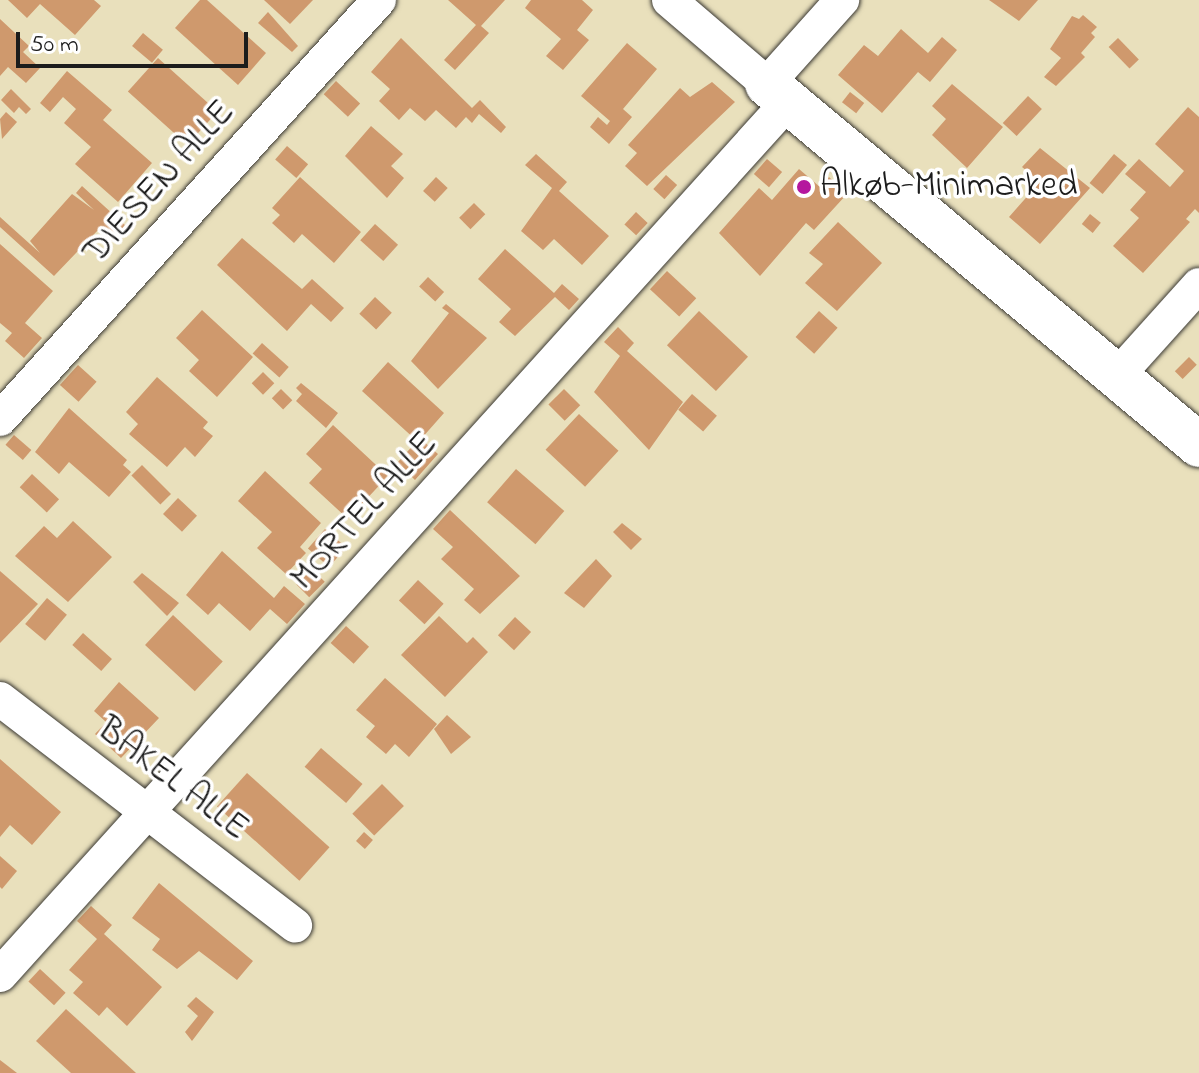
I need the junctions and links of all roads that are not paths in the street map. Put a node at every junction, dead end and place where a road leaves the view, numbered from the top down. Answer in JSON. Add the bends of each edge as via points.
{"nodes":[{"id":1,"x":379,"y":0,"type":"edge"},
{"id":2,"x":669,"y":0,"type":"edge"},
{"id":3,"x":842,"y":0,"type":"edge"},
{"id":4,"x":778,"y":93,"type":"junction"},
{"id":5,"x":1199,"y":285,"type":"edge"},
{"id":6,"x":1118,"y":375,"type":"junction"},
{"id":7,"x":0,"y":419,"type":"edge"},
{"id":8,"x":1199,"y":445,"type":"edge"},
{"id":9,"x":0,"y":699,"type":"edge"},
{"id":10,"x":147,"y":812,"type":"junction"},
{"id":11,"x":295,"y":925,"type":"dead end"},
{"id":12,"x":0,"y":975,"type":"edge"}],
"edges":[{"from":1,"to":7,"type":"street","name":"DIESEN ALLE"},
{"from":2,"to":4,"type":"street"},
{"from":3,"to":4,"type":"street","name":"MORTEL ALLE"},
{"from":4,"to":6,"type":"street"},
{"from":4,"to":10,"type":"street","name":"MORTEL ALLE"},
{"from":5,"to":6,"type":"street"},
{"from":6,"to":8,"type":"street"},
{"from":9,"to":10,"type":"street","name":"BAKEL ALLE"},
{"from":10,"to":11,"type":"street","name":"BAKEL ALLE"},
{"from":10,"to":12,"type":"street","name":"MORTEL ALLE"}]}
